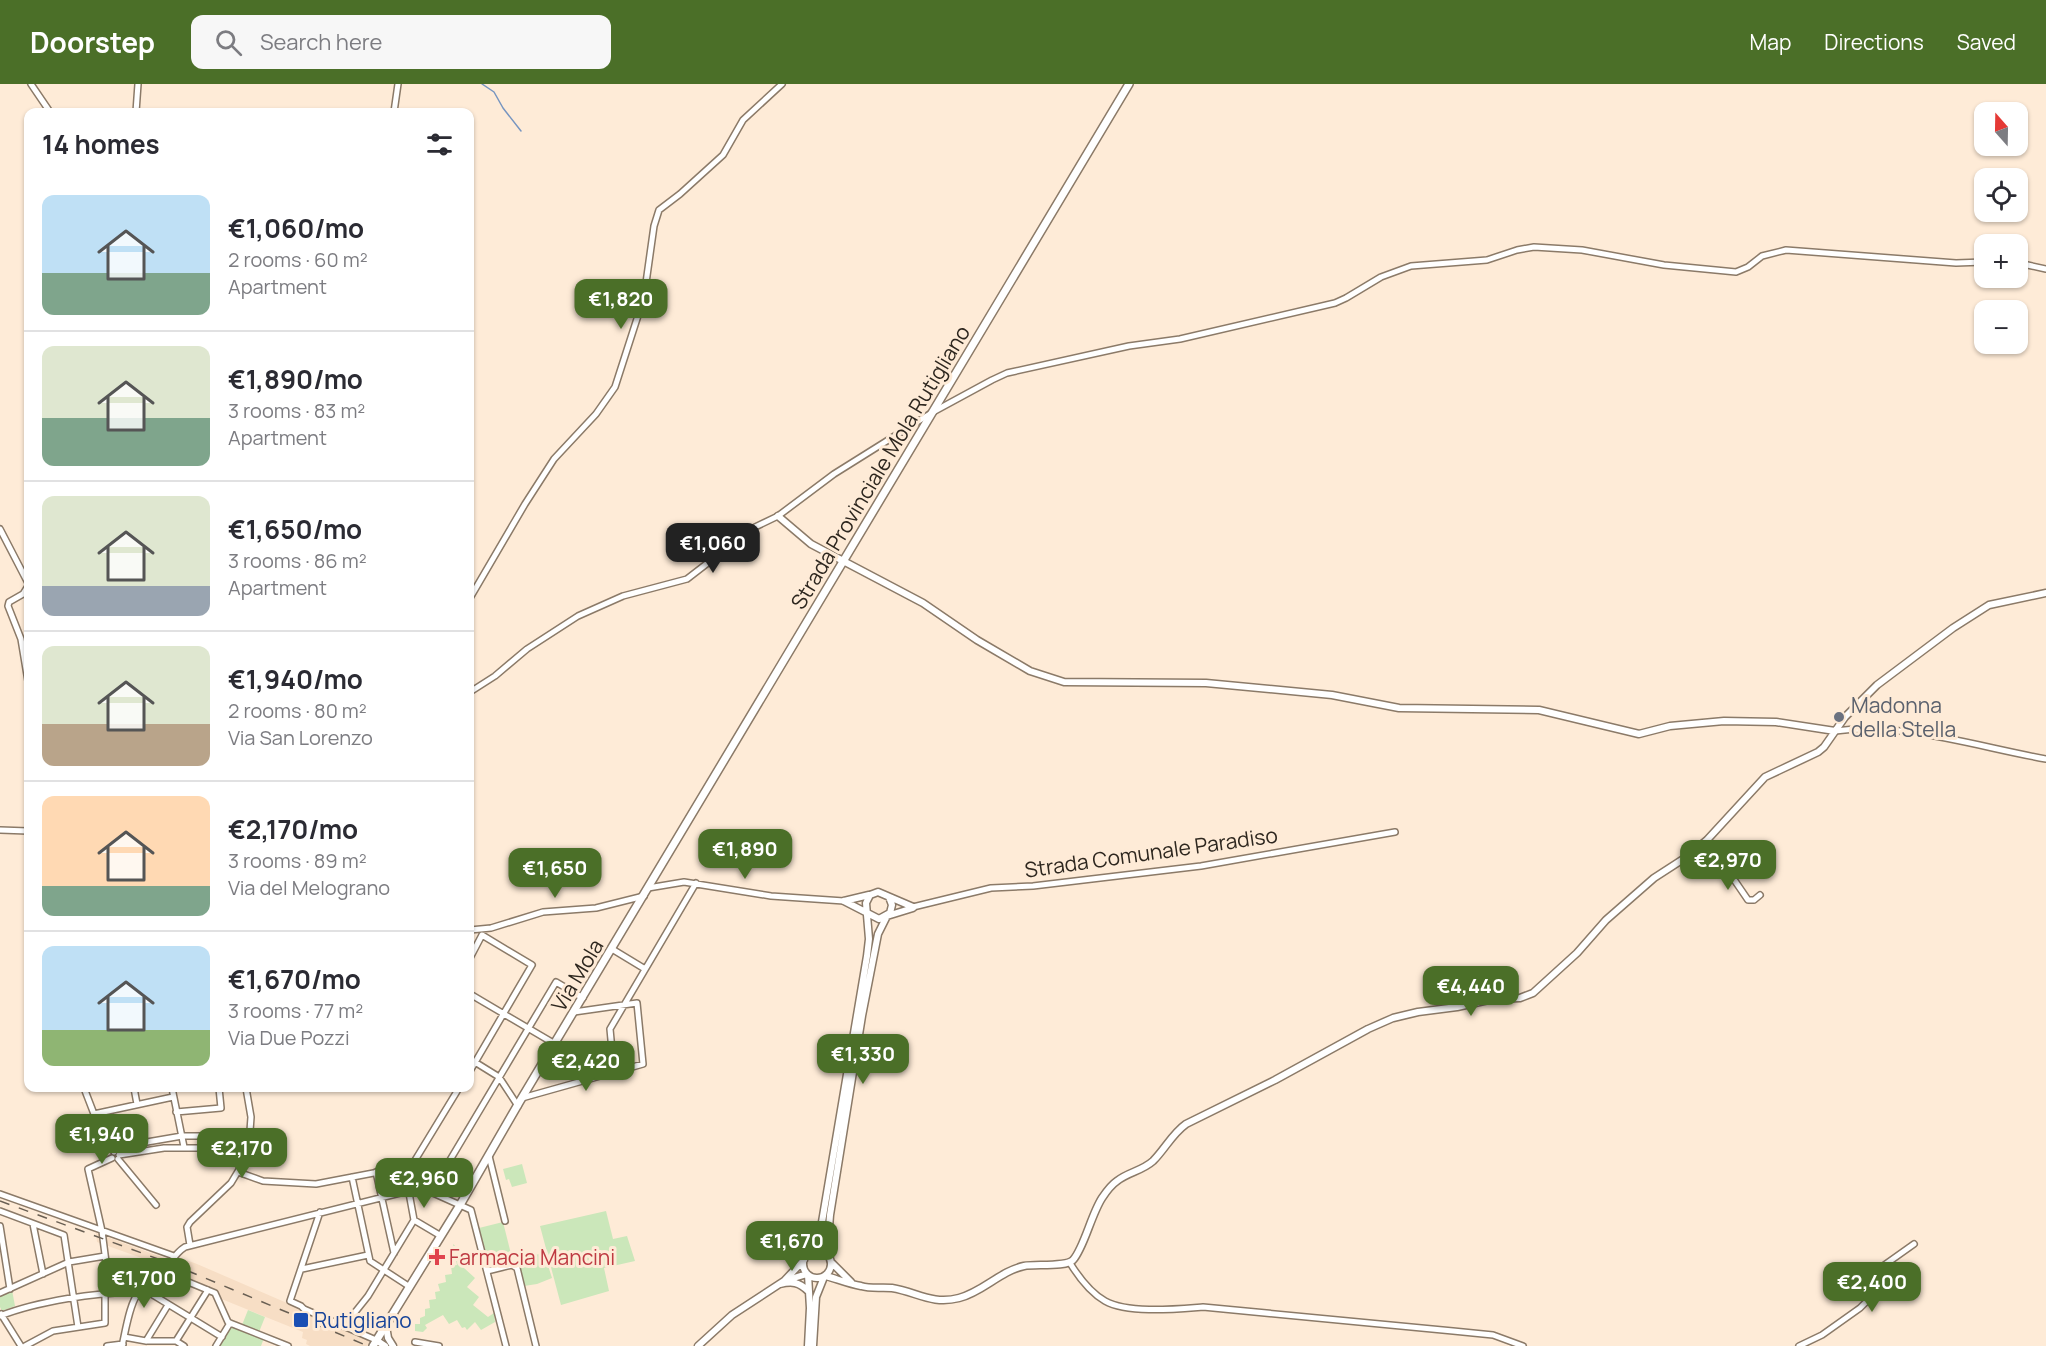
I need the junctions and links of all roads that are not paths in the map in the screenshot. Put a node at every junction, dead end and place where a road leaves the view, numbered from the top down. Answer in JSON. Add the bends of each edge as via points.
{"nodes":[{"id":1,"x":31,"y":84,"type":"edge"},
{"id":2,"x":138,"y":84,"type":"edge"},
{"id":3,"x":398,"y":84,"type":"edge"},
{"id":4,"x":782,"y":84,"type":"edge"},
{"id":5,"x":1129,"y":84,"type":"edge"},
{"id":6,"x":47,"y":108,"type":"edge"},
{"id":7,"x":136,"y":108,"type":"edge"},
{"id":8,"x":395,"y":108,"type":"edge"},
{"id":9,"x":1974,"y":262,"type":"edge"},
{"id":10,"x":2028,"y":265,"type":"edge"},
{"id":11,"x":2046,"y":269,"type":"edge"},
{"id":12,"x":933,"y":412,"type":"junction"},
{"id":13,"x":778,"y":516,"type":"junction"},
{"id":14,"x":0,"y":529,"type":"edge"},
{"id":15,"x":844,"y":561,"type":"junction"},
{"id":16,"x":24,"y":577,"type":"edge"},
{"id":17,"x":24,"y":591,"type":"edge"},
{"id":18,"x":474,"y":591,"type":"edge"},
{"id":19,"x":2046,"y":593,"type":"edge"},
{"id":20,"x":24,"y":657,"type":"edge"},
{"id":21,"x":474,"y":689,"type":"edge"},
{"id":22,"x":1835,"y":731,"type":"junction"},
{"id":23,"x":2046,"y":759,"type":"edge"},
{"id":24,"x":0,"y":830,"type":"edge"},
{"id":25,"x":24,"y":831,"type":"edge"},
{"id":26,"x":1395,"y":832,"type":"dead end"},
{"id":27,"x":1707,"y":840,"type":"junction"},
{"id":28,"x":660,"y":868,"type":"joint"},
{"id":29,"x":696,"y":884,"type":"junction"},
{"id":30,"x":648,"y":888,"type":"junction"},
{"id":31,"x":870,"y":895,"type":"junction"},
{"id":32,"x":1760,"y":895,"type":"dead end"},
{"id":33,"x":644,"y":896,"type":"junction"},
{"id":34,"x":889,"y":897,"type":"junction"},
{"id":35,"x":844,"y":901,"type":"junction"},
{"id":36,"x":913,"y":907,"type":"junction"},
{"id":37,"x":867,"y":912,"type":"junction"},
{"id":38,"x":887,"y":916,"type":"junction"},
{"id":39,"x":474,"y":930,"type":"edge"},
{"id":40,"x":612,"y":949,"type":"junction"},
{"id":41,"x":474,"y":950,"type":"edge"},
{"id":42,"x":645,"y":969,"type":"junction"},
{"id":43,"x":474,"y":996,"type":"edge"},
{"id":44,"x":583,"y":998,"type":"junction"},
{"id":45,"x":623,"y":1005,"type":"junction"},
{"id":46,"x":574,"y":1012,"type":"junction"},
{"id":47,"x":503,"y":1013,"type":"junction"},
{"id":48,"x":529,"y":1029,"type":"junction"},
{"id":49,"x":555,"y":1044,"type":"junction"},
{"id":50,"x":474,"y":1057,"type":"edge"},
{"id":51,"x":474,"y":1061,"type":"edge"},
{"id":52,"x":614,"y":1072,"type":"junction"},
{"id":53,"x":499,"y":1077,"type":"junction"},
{"id":54,"x":86,"y":1092,"type":"edge"},
{"id":55,"x":135,"y":1092,"type":"edge"},
{"id":56,"x":172,"y":1092,"type":"edge"},
{"id":57,"x":219,"y":1092,"type":"edge"},
{"id":58,"x":247,"y":1092,"type":"edge"},
{"id":59,"x":457,"y":1092,"type":"edge"},
{"id":60,"x":173,"y":1096,"type":"junction"},
{"id":61,"x":522,"y":1098,"type":"junction"},
{"id":62,"x":138,"y":1104,"type":"junction"},
{"id":63,"x":518,"y":1106,"type":"junction"},
{"id":64,"x":176,"y":1112,"type":"junction"},
{"id":65,"x":94,"y":1114,"type":"junction"},
{"id":66,"x":182,"y":1136,"type":"junction"},
{"id":67,"x":247,"y":1136,"type":"junction"},
{"id":68,"x":236,"y":1144,"type":"junction"},
{"id":69,"x":243,"y":1144,"type":"junction"},
{"id":70,"x":184,"y":1147,"type":"junction"},
{"id":71,"x":214,"y":1148,"type":"junction"},
{"id":72,"x":244,"y":1152,"type":"junction"},
{"id":73,"x":235,"y":1153,"type":"junction"},
{"id":74,"x":115,"y":1155,"type":"junction"},
{"id":75,"x":489,"y":1156,"type":"junction"},
{"id":76,"x":239,"y":1170,"type":"junction"},
{"id":77,"x":376,"y":1172,"type":"junction"},
{"id":78,"x":352,"y":1176,"type":"junction"},
{"id":79,"x":405,"y":1181,"type":"junction"},
{"id":80,"x":420,"y":1188,"type":"junction"},
{"id":81,"x":408,"y":1190,"type":"junction"},
{"id":82,"x":430,"y":1192,"type":"junction"},
{"id":83,"x":0,"y":1194,"type":"edge"},
{"id":84,"x":382,"y":1197,"type":"junction"},
{"id":85,"x":358,"y":1203,"type":"junction"},
{"id":86,"x":156,"y":1204,"type":"dead end"},
{"id":87,"x":460,"y":1205,"type":"junction"},
{"id":88,"x":0,"y":1211,"type":"edge"},
{"id":89,"x":320,"y":1212,"type":"junction"},
{"id":90,"x":414,"y":1220,"type":"junction"},
{"id":91,"x":505,"y":1221,"type":"dead end"},
{"id":92,"x":33,"y":1224,"type":"junction"},
{"id":93,"x":0,"y":1227,"type":"edge"},
{"id":94,"x":102,"y":1231,"type":"junction"},
{"id":95,"x":441,"y":1236,"type":"junction"},
{"id":96,"x":1914,"y":1244,"type":"dead end"},
{"id":97,"x":190,"y":1245,"type":"junction"},
{"id":98,"x":809,"y":1252,"type":"junction"},
{"id":99,"x":394,"y":1253,"type":"junction"},
{"id":100,"x":827,"y":1254,"type":"junction"},
{"id":101,"x":368,"y":1255,"type":"junction"},
{"id":102,"x":105,"y":1256,"type":"junction"},
{"id":103,"x":174,"y":1256,"type":"junction"},
{"id":104,"x":804,"y":1260,"type":"junction"},
{"id":105,"x":69,"y":1262,"type":"junction"},
{"id":106,"x":831,"y":1263,"type":"junction"},
{"id":107,"x":1070,"y":1263,"type":"junction"},
{"id":108,"x":302,"y":1269,"type":"junction"},
{"id":109,"x":384,"y":1270,"type":"junction"},
{"id":110,"x":487,"y":1270,"type":"junction"},
{"id":111,"x":164,"y":1272,"type":"junction"},
{"id":112,"x":43,"y":1274,"type":"junction"},
{"id":113,"x":807,"y":1274,"type":"junction"},
{"id":114,"x":825,"y":1276,"type":"junction"},
{"id":115,"x":784,"y":1281,"type":"junction"},
{"id":116,"x":777,"y":1285,"type":"junction"},
{"id":117,"x":854,"y":1285,"type":"junction"},
{"id":118,"x":410,"y":1287,"type":"junction"},
{"id":119,"x":10,"y":1289,"type":"junction"},
{"id":120,"x":145,"y":1290,"type":"junction"},
{"id":121,"x":208,"y":1290,"type":"junction"},
{"id":122,"x":808,"y":1291,"type":"junction"},
{"id":123,"x":0,"y":1293,"type":"edge"},
{"id":124,"x":107,"y":1293,"type":"junction"},
{"id":125,"x":138,"y":1293,"type":"junction"},
{"id":126,"x":74,"y":1299,"type":"junction"},
{"id":127,"x":168,"y":1305,"type":"junction"},
{"id":128,"x":0,"y":1315,"type":"edge"},
{"id":129,"x":190,"y":1318,"type":"junction"},
{"id":130,"x":230,"y":1323,"type":"junction"},
{"id":131,"x":386,"y":1326,"type":"junction"},
{"id":132,"x":78,"y":1327,"type":"junction"},
{"id":133,"x":348,"y":1327,"type":"junction"},
{"id":134,"x":222,"y":1337,"type":"junction"},
{"id":135,"x":146,"y":1341,"type":"junction"},
{"id":136,"x":176,"y":1341,"type":"junction"},
{"id":137,"x":123,"y":1342,"type":"edge"},
{"id":138,"x":415,"y":1342,"type":"dead end"},
{"id":139,"x":375,"y":1343,"type":"edge"},
{"id":140,"x":21,"y":1346,"type":"edge"},
{"id":141,"x":26,"y":1346,"type":"edge"},
{"id":142,"x":107,"y":1346,"type":"edge"},
{"id":143,"x":184,"y":1346,"type":"edge"},
{"id":144,"x":216,"y":1346,"type":"edge"},
{"id":145,"x":288,"y":1346,"type":"edge"},
{"id":146,"x":385,"y":1346,"type":"edge"},
{"id":147,"x":393,"y":1346,"type":"edge"},
{"id":148,"x":439,"y":1346,"type":"edge"},
{"id":149,"x":506,"y":1346,"type":"edge"},
{"id":150,"x":537,"y":1346,"type":"edge"},
{"id":151,"x":698,"y":1346,"type":"edge"},
{"id":152,"x":808,"y":1346,"type":"edge"},
{"id":153,"x":813,"y":1346,"type":"edge"},
{"id":154,"x":1523,"y":1346,"type":"edge"},
{"id":155,"x":1799,"y":1346,"type":"edge"}],
"edges":[{"from":1,"to":6,"type":"street"},
{"from":2,"to":7,"type":"street"},
{"from":3,"to":8,"type":"street"},
{"from":4,"to":18,"type":"street","via":[[743,120],[723,155],[659,210],[644,297],[615,387],[554,459]]},
{"from":5,"to":12,"type":"main road","name":"Strada Provinciale Mola Rutigliano"},
{"from":9,"to":12,"type":"street","via":[[1786,250],[1762,256],[1736,272],[1534,247],[1487,260],[1411,266],[1381,277],[1335,303],[1007,374]]},
{"from":10,"to":11,"type":"street"},
{"from":12,"to":13,"type":"street","via":[[834,474]]},
{"from":12,"to":15,"type":"main road","name":"Strada Provinciale Mola Rutigliano"},
{"from":13,"to":15,"type":"street","via":[[804,539]]},
{"from":13,"to":21,"type":"street","via":[[753,528],[687,579],[623,596],[567,622]]},
{"from":14,"to":16,"type":"street"},
{"from":15,"to":22,"type":"street","via":[[923,603],[1030,671],[1064,682],[1206,683],[1332,695],[1399,708],[1539,710],[1640,734],[1670,726],[1724,721],[1776,722]]},
{"from":15,"to":28,"type":"main road","name":"Strada Provinciale Mola Rutigliano"},
{"from":17,"to":20,"type":"street","via":[[8,606]]},
{"from":19,"to":22,"type":"street","via":[[1989,605],[1953,627],[1877,685]]},
{"from":22,"to":23,"type":"street","via":[[1895,730]]},
{"from":22,"to":27,"type":"street","via":[[1818,752],[1765,777]]},
{"from":24,"to":25,"type":"street"},
{"from":26,"to":36,"type":"street","name":"Strada Comunale Paradiso","via":[[1201,866],[991,888]]},
{"from":27,"to":32,"type":"street","via":[[1746,897],[1751,901]]},
{"from":27,"to":107,"type":"street","via":[[1654,878],[1606,920],[1533,993],[1393,1018],[1186,1124],[1153,1161],[1111,1187]]},
{"from":28,"to":30,"type":"main road","name":"Via Mola"},
{"from":29,"to":30,"type":"street"},
{"from":29,"to":35,"type":"street","via":[[771,896]]},
{"from":29,"to":42,"type":"street"},
{"from":30,"to":33,"type":"main road","name":"Via Mola"},
{"from":31,"to":34,"type":"street","via":[[878,892]]},
{"from":31,"to":35,"type":"street"},
{"from":31,"to":37,"type":"street"},
{"from":33,"to":39,"type":"street","via":[[596,908],[543,912]]},
{"from":33,"to":40,"type":"main road","name":"Via Mola"},
{"from":34,"to":36,"type":"street"},
{"from":34,"to":38,"type":"street","via":[[892,909]]},
{"from":35,"to":37,"type":"street"},
{"from":36,"to":38,"type":"street","name":"Strada Comunale Paradiso"},
{"from":37,"to":38,"type":"street","via":[[874,918]]},
{"from":37,"to":98,"type":"street","via":[[868,947],[837,1139],[822,1222]]},
{"from":38,"to":100,"type":"street","via":[[878,934],[862,1017]]},
{"from":40,"to":42,"type":"street"},
{"from":40,"to":44,"type":"main road","name":"Via Mola"},
{"from":41,"to":47,"type":"street","via":[[482,935],[532,965]]},
{"from":42,"to":45,"type":"street"},
{"from":43,"to":47,"type":"street"},
{"from":44,"to":46,"type":"main road","name":"Via Mola"},
{"from":44,"to":48,"type":"street","via":[[556,982]]},
{"from":45,"to":46,"type":"street"},
{"from":45,"to":52,"type":"street","via":[[610,1029]]},
{"from":45,"to":52,"type":"street","via":[[637,1003],[643,1064]]},
{"from":46,"to":49,"type":"main road","name":"Via Mola"},
{"from":47,"to":48,"type":"street"},
{"from":47,"to":50,"type":"street"},
{"from":48,"to":49,"type":"street"},
{"from":48,"to":53,"type":"street"},
{"from":49,"to":61,"type":"main road","name":"Via Mola"},
{"from":51,"to":53,"type":"street"},
{"from":52,"to":61,"type":"street"},
{"from":53,"to":63,"type":"street"},
{"from":53,"to":82,"type":"street"},
{"from":54,"to":65,"type":"street"},
{"from":55,"to":62,"type":"street"},
{"from":56,"to":60,"type":"street"},
{"from":57,"to":64,"type":"street","via":[[221,1108]]},
{"from":58,"to":67,"type":"street","via":[[251,1117]]},
{"from":59,"to":79,"type":"street"},
{"from":60,"to":62,"type":"street"},
{"from":60,"to":64,"type":"street"},
{"from":61,"to":63,"type":"main road","name":"Via Mola"},
{"from":62,"to":65,"type":"street"},
{"from":63,"to":75,"type":"main road","name":"Via Mola"},
{"from":64,"to":66,"type":"street"},
{"from":65,"to":74,"type":"street"},
{"from":66,"to":67,"type":"street"},
{"from":66,"to":70,"type":"street"},
{"from":66,"to":74,"type":"street"},
{"from":67,"to":69,"type":"street"},
{"from":68,"to":69,"type":"street"},
{"from":68,"to":71,"type":"street"},
{"from":68,"to":73,"type":"street"},
{"from":69,"to":72,"type":"street"},
{"from":70,"to":71,"type":"street"},
{"from":70,"to":74,"type":"street"},
{"from":71,"to":73,"type":"street"},
{"from":72,"to":73,"type":"street"},
{"from":72,"to":76,"type":"street"},
{"from":73,"to":76,"type":"street"},
{"from":74,"to":86,"type":"street"},
{"from":74,"to":94,"type":"street","via":[[88,1169]]},
{"from":75,"to":87,"type":"main road","name":"Via Mola"},
{"from":75,"to":91,"type":"street"},
{"from":76,"to":78,"type":"street","via":[[263,1181],[316,1184]]},
{"from":76,"to":97,"type":"street","via":[[190,1221]]},
{"from":77,"to":78,"type":"street"},
{"from":77,"to":79,"type":"street","via":[[384,1171]]},
{"from":77,"to":84,"type":"street"},
{"from":78,"to":85,"type":"street"},
{"from":79,"to":80,"type":"street"},
{"from":79,"to":81,"type":"street"},
{"from":80,"to":81,"type":"street"},
{"from":80,"to":82,"type":"street"},
{"from":81,"to":84,"type":"street"},
{"from":81,"to":90,"type":"street"},
{"from":82,"to":87,"type":"street"},
{"from":83,"to":94,"type":"street"},
{"from":84,"to":85,"type":"street"},
{"from":84,"to":99,"type":"street"},
{"from":85,"to":89,"type":"street"},
{"from":85,"to":101,"type":"street"},
{"from":87,"to":95,"type":"main road","name":"Via Mola"},
{"from":87,"to":110,"type":"street","via":[[471,1210]]},
{"from":88,"to":92,"type":"street"},
{"from":89,"to":97,"type":"street"},
{"from":89,"to":108,"type":"street"},
{"from":90,"to":95,"type":"street"},
{"from":90,"to":99,"type":"street"},
{"from":92,"to":105,"type":"street","via":[[64,1235]]},
{"from":92,"to":112,"type":"street"},
{"from":93,"to":119,"type":"street"},
{"from":94,"to":102,"type":"street"},
{"from":94,"to":103,"type":"street"},
{"from":95,"to":118,"type":"main road","name":"Via Mola"},
{"from":96,"to":155,"type":"street","via":[[1883,1266],[1869,1300],[1860,1308]]},
{"from":97,"to":103,"type":"street"},
{"from":98,"to":100,"type":"street"},
{"from":98,"to":104,"type":"street"},
{"from":99,"to":109,"type":"street"},
{"from":100,"to":106,"type":"street"},
{"from":101,"to":108,"type":"street"},
{"from":101,"to":109,"type":"street","via":[[370,1261]]},
{"from":102,"to":105,"type":"street"},
{"from":102,"to":124,"type":"street"},
{"from":103,"to":111,"type":"street"},
{"from":104,"to":113,"type":"street"},
{"from":104,"to":115,"type":"street"},
{"from":105,"to":112,"type":"street"},
{"from":105,"to":126,"type":"street"},
{"from":106,"to":114,"type":"street"},
{"from":106,"to":117,"type":"street"},
{"from":107,"to":117,"type":"street","via":[[1020,1267],[964,1296],[943,1300],[929,1300],[894,1288]]},
{"from":107,"to":154,"type":"street","via":[[1096,1294],[1115,1305],[1163,1310],[1203,1307],[1453,1331],[1498,1336]]},
{"from":108,"to":133,"type":"street","via":[[291,1301]]},
{"from":109,"to":118,"type":"street"},
{"from":109,"to":133,"type":"street"},
{"from":110,"to":149,"type":"street"},
{"from":110,"to":150,"type":"street","via":[[512,1265],[517,1268]]},
{"from":111,"to":120,"type":"street"},
{"from":111,"to":121,"type":"street"},
{"from":112,"to":119,"type":"street"},
{"from":113,"to":114,"type":"street"},
{"from":113,"to":115,"type":"street"},
{"from":113,"to":122,"type":"street"},
{"from":114,"to":117,"type":"street"},
{"from":114,"to":153,"type":"street","via":[[816,1297]]},
{"from":115,"to":116,"type":"street"},
{"from":116,"to":122,"type":"street","via":[[799,1283]]},
{"from":116,"to":151,"type":"street","via":[[732,1315]]},
{"from":118,"to":131,"type":"main road","name":"Via Mola"},
{"from":119,"to":123,"type":"street"},
{"from":120,"to":125,"type":"street"},
{"from":120,"to":127,"type":"street"},
{"from":121,"to":129,"type":"street"},
{"from":121,"to":130,"type":"street","via":[[216,1295]]},
{"from":122,"to":152,"type":"street"},
{"from":124,"to":125,"type":"street"},
{"from":124,"to":126,"type":"street"},
{"from":124,"to":132,"type":"street","via":[[105,1323]]},
{"from":125,"to":137,"type":"street"},
{"from":126,"to":128,"type":"street"},
{"from":126,"to":132,"type":"street"},
{"from":127,"to":129,"type":"street"},
{"from":127,"to":135,"type":"street"},
{"from":128,"to":140,"type":"street"},
{"from":129,"to":134,"type":"street"},
{"from":129,"to":136,"type":"street"},
{"from":130,"to":134,"type":"street"},
{"from":130,"to":145,"type":"street"},
{"from":131,"to":139,"type":"main road","name":"Via Mola"},
{"from":131,"to":147,"type":"street"},
{"from":132,"to":141,"type":"street","via":[[54,1331]]},
{"from":133,"to":139,"type":"street"},
{"from":134,"to":144,"type":"street"},
{"from":135,"to":136,"type":"street"},
{"from":135,"to":137,"type":"street"},
{"from":136,"to":143,"type":"street"},
{"from":137,"to":142,"type":"street"},
{"from":138,"to":148,"type":"street"},
{"from":139,"to":146,"type":"street"}]}
